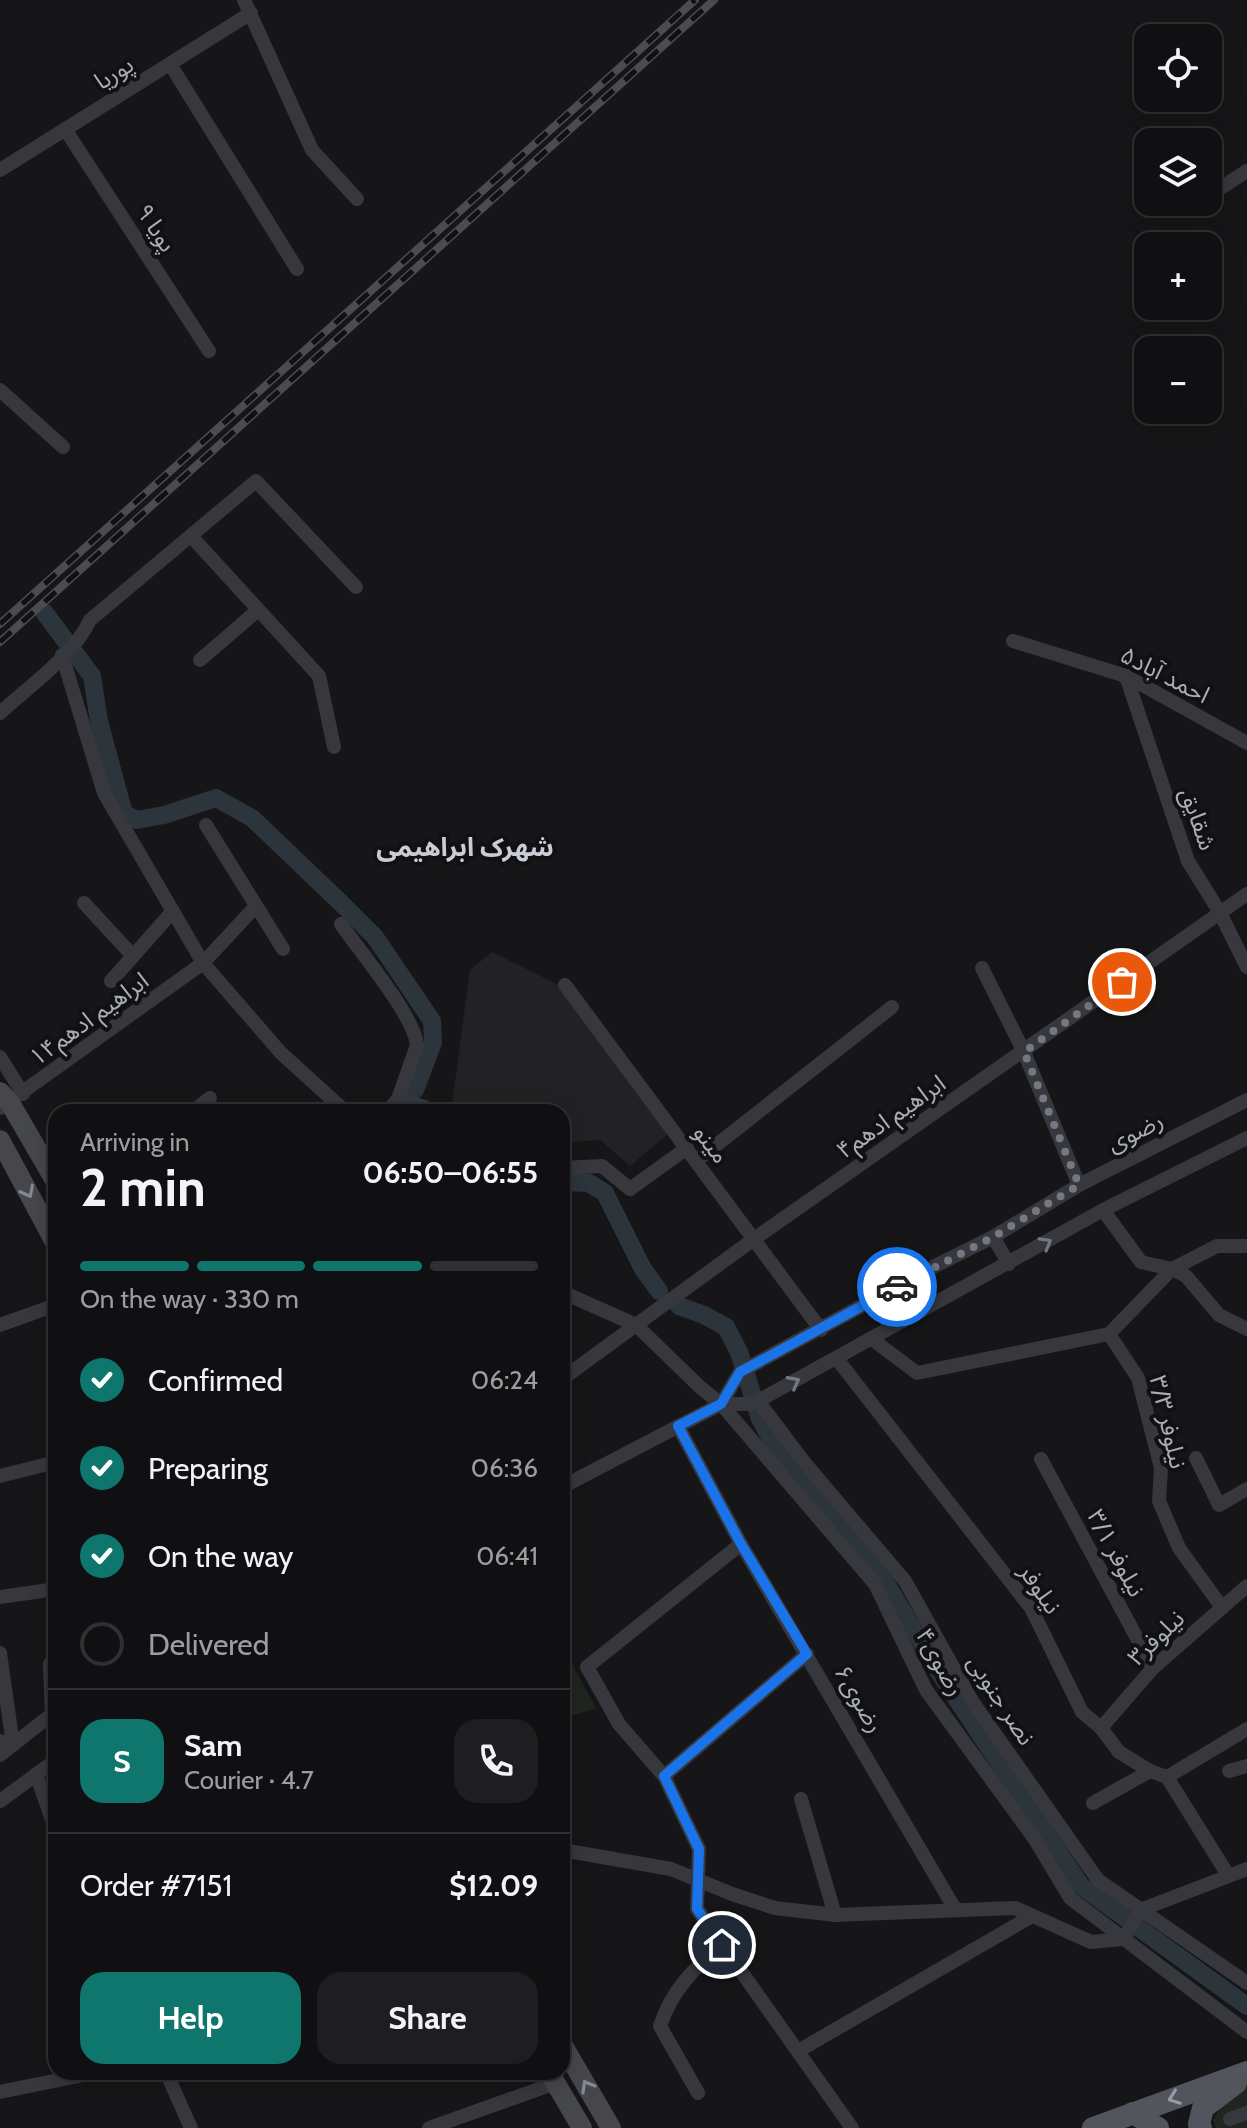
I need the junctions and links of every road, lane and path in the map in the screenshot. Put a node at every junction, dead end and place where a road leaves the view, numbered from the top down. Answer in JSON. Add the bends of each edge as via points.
{"nodes":[{"id":1,"x":248,"y":6,"type":"edge"},
{"id":2,"x":170,"y":64,"type":"junction"},
{"id":3,"x":65,"y":129,"type":"junction"},
{"id":4,"x":0,"y":170,"type":"edge"},
{"id":5,"x":1247,"y":171,"type":"edge"},
{"id":6,"x":1222,"y":187,"type":"edge"},
{"id":7,"x":357,"y":199,"type":"dead end"},
{"id":8,"x":297,"y":269,"type":"dead end"},
{"id":9,"x":209,"y":351,"type":"dead end"},
{"id":10,"x":0,"y":390,"type":"edge"},
{"id":11,"x":63,"y":447,"type":"dead end"},
{"id":12,"x":191,"y":536,"type":"junction"},
{"id":13,"x":356,"y":587,"type":"dead end"},
{"id":14,"x":258,"y":610,"type":"junction"},
{"id":15,"x":1013,"y":641,"type":"dead end"},
{"id":16,"x":62,"y":655,"type":"junction"},
{"id":17,"x":200,"y":660,"type":"dead end"},
{"id":18,"x":1126,"y":676,"type":"junction"},
{"id":19,"x":0,"y":713,"type":"edge"},
{"id":20,"x":1247,"y":743,"type":"edge"},
{"id":21,"x":334,"y":747,"type":"dead end"},
{"id":22,"x":206,"y":825,"type":"dead end"},
{"id":23,"x":1247,"y":894,"type":"edge"},
{"id":24,"x":84,"y":903,"type":"dead end"},
{"id":25,"x":256,"y":906,"type":"junction"},
{"id":26,"x":173,"y":911,"type":"junction"},
{"id":27,"x":1219,"y":911,"type":"junction"},
{"id":28,"x":341,"y":924,"type":"dead end"},
{"id":29,"x":283,"y":949,"type":"dead end"},
{"id":30,"x":133,"y":956,"type":"junction"},
{"id":31,"x":203,"y":963,"type":"junction"},
{"id":32,"x":1247,"y":967,"type":"edge"},
{"id":33,"x":982,"y":968,"type":"dead end"},
{"id":34,"x":111,"y":981,"type":"dead end"},
{"id":35,"x":565,"y":985,"type":"dead end"},
{"id":36,"x":892,"y":1007,"type":"dead end"},
{"id":37,"x":1024,"y":1052,"type":"junction"},
{"id":38,"x":0,"y":1057,"type":"edge"},
{"id":39,"x":210,"y":1098,"type":"dead end"},
{"id":40,"x":8,"y":1099,"type":"edge"},
{"id":41,"x":398,"y":1099,"type":"junction"},
{"id":42,"x":1247,"y":1100,"type":"edge"},
{"id":43,"x":202,"y":1104,"type":"edge"},
{"id":44,"x":337,"y":1104,"type":"edge"},
{"id":45,"x":394,"y":1104,"type":"edge"},
{"id":46,"x":415,"y":1104,"type":"edge"},
{"id":47,"x":1247,"y":1138,"type":"edge"},
{"id":48,"x":0,"y":1140,"type":"edge"},
{"id":49,"x":691,"y":1155,"type":"junction"},
{"id":50,"x":48,"y":1168,"type":"edge"},
{"id":51,"x":570,"y":1168,"type":"edge"},
{"id":52,"x":1079,"y":1185,"type":"junction"},
{"id":53,"x":1103,"y":1210,"type":"junction"},
{"id":54,"x":48,"y":1229,"type":"edge"},
{"id":55,"x":993,"y":1237,"type":"junction"},
{"id":56,"x":754,"y":1239,"type":"junction"},
{"id":57,"x":1247,"y":1246,"type":"edge"},
{"id":58,"x":1009,"y":1264,"type":"junction"},
{"id":59,"x":1172,"y":1269,"type":"junction"},
{"id":60,"x":570,"y":1296,"type":"edge"},
{"id":61,"x":48,"y":1308,"type":"edge"},
{"id":62,"x":0,"y":1325,"type":"edge"},
{"id":63,"x":636,"y":1325,"type":"junction"},
{"id":64,"x":1247,"y":1329,"type":"edge"},
{"id":65,"x":821,"y":1330,"type":"junction"},
{"id":66,"x":1109,"y":1334,"type":"junction"},
{"id":67,"x":873,"y":1340,"type":"junction"},
{"id":68,"x":837,"y":1359,"type":"junction"},
{"id":69,"x":570,"y":1373,"type":"edge"},
{"id":70,"x":758,"y":1401,"type":"junction"},
{"id":71,"x":721,"y":1404,"type":"junction"},
{"id":72,"x":678,"y":1426,"type":"junction"},
{"id":73,"x":1196,"y":1458,"type":"dead end"},
{"id":74,"x":1041,"y":1459,"type":"dead end"},
{"id":75,"x":48,"y":1464,"type":"edge"},
{"id":76,"x":0,"y":1476,"type":"edge"},
{"id":77,"x":570,"y":1483,"type":"edge"},
{"id":78,"x":1247,"y":1489,"type":"edge"},
{"id":79,"x":741,"y":1544,"type":"junction"},
{"id":80,"x":1247,"y":1586,"type":"edge"},
{"id":81,"x":48,"y":1590,"type":"edge"},
{"id":82,"x":0,"y":1597,"type":"edge"},
{"id":83,"x":1221,"y":1606,"type":"junction"},
{"id":84,"x":0,"y":1653,"type":"edge"},
{"id":85,"x":807,"y":1654,"type":"junction"},
{"id":86,"x":1153,"y":1668,"type":"junction"},
{"id":87,"x":48,"y":1717,"type":"edge"},
{"id":88,"x":1101,"y":1728,"type":"junction"},
{"id":89,"x":1247,"y":1729,"type":"edge"},
{"id":90,"x":6,"y":1743,"type":"edge"},
{"id":91,"x":0,"y":1755,"type":"edge"},
{"id":92,"x":48,"y":1766,"type":"edge"},
{"id":93,"x":1247,"y":1766,"type":"edge"},
{"id":94,"x":1150,"y":1771,"type":"junction"},
{"id":95,"x":1229,"y":1771,"type":"dead end"},
{"id":96,"x":36,"y":1774,"type":"junction"},
{"id":97,"x":664,"y":1776,"type":"junction"},
{"id":98,"x":1167,"y":1777,"type":"junction"},
{"id":99,"x":801,"y":1799,"type":"dead end"},
{"id":100,"x":0,"y":1801,"type":"edge"},
{"id":101,"x":1093,"y":1803,"type":"dead end"},
{"id":102,"x":48,"y":1808,"type":"edge"},
{"id":103,"x":570,"y":1849,"type":"edge"},
{"id":104,"x":1247,"y":1869,"type":"edge"},
{"id":105,"x":1228,"y":1875,"type":"junction"},
{"id":106,"x":700,"y":1879,"type":"junction"},
{"id":107,"x":955,"y":1909,"type":"junction"},
{"id":108,"x":1140,"y":1910,"type":"junction"},
{"id":109,"x":835,"y":1915,"type":"junction"},
{"id":110,"x":1032,"y":1916,"type":"junction"},
{"id":111,"x":1126,"y":1935,"type":"junction"},
{"id":112,"x":722,"y":1945,"type":"junction"},
{"id":113,"x":1247,"y":1983,"type":"edge"},
{"id":114,"x":1247,"y":2032,"type":"edge"},
{"id":115,"x":798,"y":2051,"type":"junction"},
{"id":116,"x":570,"y":2058,"type":"edge"},
{"id":117,"x":1247,"y":2074,"type":"edge"},
{"id":118,"x":59,"y":2080,"type":"edge"},
{"id":119,"x":170,"y":2080,"type":"edge"},
{"id":120,"x":547,"y":2080,"type":"edge"},
{"id":121,"x":553,"y":2080,"type":"edge"},
{"id":122,"x":0,"y":2092,"type":"edge"},
{"id":123,"x":698,"y":2093,"type":"dead end"},
{"id":124,"x":1133,"y":2113,"type":"junction"},
{"id":125,"x":1247,"y":2113,"type":"edge"},
{"id":126,"x":1230,"y":2119,"type":"dead end"},
{"id":127,"x":191,"y":2128,"type":"edge"},
{"id":128,"x":429,"y":2128,"type":"edge"},
{"id":129,"x":582,"y":2128,"type":"edge"},
{"id":130,"x":611,"y":2128,"type":"edge"},
{"id":131,"x":852,"y":2128,"type":"edge"},
{"id":132,"x":1093,"y":2128,"type":"edge"},
{"id":133,"x":1158,"y":2128,"type":"edge"},
{"id":134,"x":1201,"y":2128,"type":"edge"}],
"edges":[{"from":1,"to":2,"type":"street","name":"پوریا"},
{"from":1,"to":7,"type":"street","via":[[312,150]]},
{"from":2,"to":3,"type":"street","name":"پوریا"},
{"from":2,"to":8,"type":"street"},
{"from":3,"to":4,"type":"street","name":"پوریا"},
{"from":3,"to":9,"type":"street","name":"پویا ۹"},
{"from":5,"to":6,"type":"street"},
{"from":10,"to":11,"type":"street"},
{"from":12,"to":13,"type":"street","via":[[256,481]]},
{"from":12,"to":14,"type":"street"},
{"from":12,"to":16,"type":"street","via":[[90,620]]},
{"from":14,"to":17,"type":"street"},
{"from":14,"to":21,"type":"street","via":[[319,676]]},
{"from":15,"to":18,"type":"street","name":"احمد آباد۵"},
{"from":16,"to":19,"type":"street"},
{"from":16,"to":26,"type":"street","via":[[104,793]]},
{"from":18,"to":20,"type":"street","name":"احمد آباد۵"},
{"from":18,"to":27,"type":"street","name":"شقایق","via":[[1188,861]]},
{"from":22,"to":25,"type":"street"},
{"from":23,"to":27,"type":"street","name":"ابراهیم ادهم۴"},
{"from":24,"to":30,"type":"street"},
{"from":25,"to":29,"type":"street"},
{"from":25,"to":31,"type":"street","name":"ابراهیم ادهم۱۴"},
{"from":26,"to":30,"type":"street"},
{"from":26,"to":31,"type":"street"},
{"from":27,"to":32,"type":"street","name":"شقایق"},
{"from":27,"to":37,"type":"street","name":"ابراهیم ادهم۴"},
{"from":28,"to":41,"type":"street","via":[[416,1035]]},
{"from":30,"to":34,"type":"street"},
{"from":31,"to":40,"type":"street","name":"ابراهیم ادهم۱۴"},
{"from":31,"to":44,"type":"street","via":[[281,1053]]},
{"from":33,"to":37,"type":"street"},
{"from":35,"to":49,"type":"street","name":"مینو"},
{"from":36,"to":49,"type":"street"},
{"from":37,"to":52,"type":"street"},
{"from":37,"to":56,"type":"street","name":"ابراهیم ادهم۴"},
{"from":38,"to":40,"type":"street"},
{"from":39,"to":43,"type":"street"},
{"from":40,"to":50,"type":"street"},
{"from":41,"to":45,"type":"street"},
{"from":41,"to":46,"type":"street"},
{"from":42,"to":52,"type":"street","name":"رضوی"},
{"from":47,"to":53,"type":"street"},
{"from":48,"to":54,"type":"street","one_way":true},
{"from":49,"to":51,"type":"street","via":[[630,1189],[602,1166]]},
{"from":49,"to":56,"type":"street","name":"مینو"},
{"from":52,"to":55,"type":"street","name":"رضوی"},
{"from":58,"to":53,"type":"street","one_way":true},
{"from":53,"to":59,"type":"street","via":[[1141,1262]]},
{"from":55,"to":58,"type":"street"},
{"from":55,"to":65,"type":"street","name":"رضوی"},
{"from":56,"to":63,"type":"street","name":"ابراهیم ادهم۴"},
{"from":56,"to":65,"type":"street","name":"مینو"},
{"from":57,"to":59,"type":"street","via":[[1217,1246]]},
{"from":58,"to":67,"type":"street"},
{"from":59,"to":64,"type":"street","via":[[1186,1276],[1219,1315]]},
{"from":59,"to":66,"type":"street"},
{"from":60,"to":63,"type":"street","name":"رضوی۴"},
{"from":61,"to":62,"type":"street"},
{"from":63,"to":69,"type":"street","name":"ابراهیم ادهم۴"},
{"from":63,"to":71,"type":"street","name":"رضوی۴"},
{"from":65,"to":71,"type":"street","name":"رضوی","via":[[740,1372]]},
{"from":66,"to":67,"type":"street","via":[[917,1373]]},
{"from":66,"to":83,"type":"street","name":"نیلوفر ۳/۳","via":[[1138,1378],[1161,1468],[1159,1501],[1179,1548]]},
{"from":67,"to":68,"type":"street"},
{"from":70,"to":68,"type":"street","one_way":true},
{"from":68,"to":88,"type":"street","name":"نیلوفر","via":[[1031,1608],[1082,1712]]},
{"from":70,"to":71,"type":"street"},
{"from":70,"to":108,"type":"street","name":"نصر جنوبی","via":[[905,1581],[972,1701],[1098,1880]]},
{"from":71,"to":72,"type":"street"},
{"from":71,"to":111,"type":"street","name":"رضوی۴","via":[[875,1584],[926,1690],[1034,1838],[1070,1898]]},
{"from":72,"to":77,"type":"street"},
{"from":72,"to":79,"type":"street","name":"رضوی۶"},
{"from":73,"to":78,"type":"street","via":[[1219,1505]]},
{"from":74,"to":86,"type":"street","name":"نیلوفر ۳/۱"},
{"from":75,"to":76,"type":"street"},
{"from":79,"to":85,"type":"street","name":"رضوی۶"},
{"from":79,"to":97,"type":"street","via":[[587,1667],[619,1724]]},
{"from":80,"to":83,"type":"street","name":"نیلوفر۳"},
{"from":81,"to":82,"type":"street"},
{"from":83,"to":86,"type":"street","name":"نیلوفر۳"},
{"from":84,"to":90,"type":"street"},
{"from":85,"to":97,"type":"street"},
{"from":85,"to":107,"type":"street","name":"رضوی۶"},
{"from":86,"to":88,"type":"street","name":"نیلوفر۳"},
{"from":87,"to":90,"type":"street"},
{"from":88,"to":94,"type":"street","name":"نیلوفر","via":[[1119,1752]]},
{"from":89,"to":98,"type":"street"},
{"from":90,"to":91,"type":"street"},
{"from":92,"to":96,"type":"street"},
{"from":93,"to":95,"type":"street"},
{"from":94,"to":98,"type":"street","name":"نیلوفر"},
{"from":94,"to":101,"type":"street"},
{"from":96,"to":100,"type":"street"},
{"from":96,"to":102,"type":"street"},
{"from":97,"to":106,"type":"street","via":[[699,1849]]},
{"from":98,"to":105,"type":"street"},
{"from":99,"to":109,"type":"street"},
{"from":103,"to":106,"type":"street"},
{"from":104,"to":105,"type":"street"},
{"from":105,"to":108,"type":"street"},
{"from":106,"to":109,"type":"street","via":[[775,1908]]},
{"from":106,"to":112,"type":"street","via":[[697,1909]]},
{"from":107,"to":109,"type":"street"},
{"from":107,"to":110,"type":"street","via":[[1015,1908]]},
{"from":108,"to":111,"type":"street"},
{"from":108,"to":113,"type":"street","name":"نصر جنوبی"},
{"from":110,"to":111,"type":"street","via":[[1091,1942]]},
{"from":110,"to":115,"type":"street"},
{"from":111,"to":114,"type":"street","name":"رضوی۴"},
{"from":112,"to":115,"type":"street"},
{"from":112,"to":123,"type":"street","via":[[699,1963],[667,2003],[660,2026]]},
{"from":115,"to":131,"type":"street"},
{"from":130,"to":116,"type":"street","one_way":true},
{"from":117,"to":124,"type":"main road","one_way":true},
{"from":117,"to":134,"type":"main road","via":[[1203,2108]]},
{"from":118,"to":122,"type":"street"},
{"from":119,"to":127,"type":"street"},
{"from":120,"to":128,"type":"street"},
{"from":121,"to":129,"type":"street"},
{"from":124,"to":132,"type":"main road"},
{"from":124,"to":133,"type":"main road"},
{"from":125,"to":126,"type":"street"}]}
